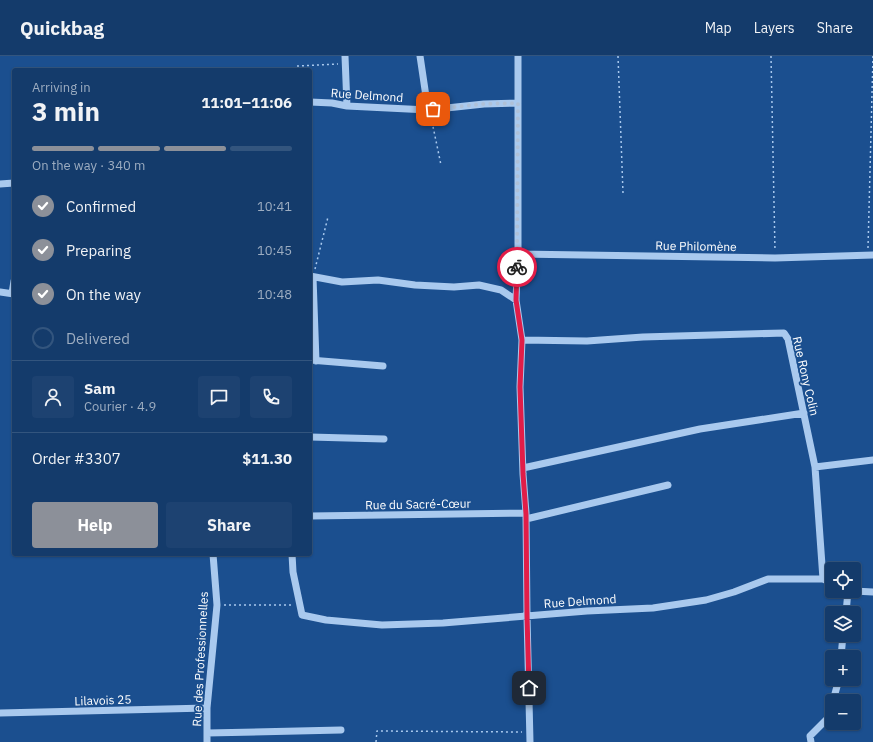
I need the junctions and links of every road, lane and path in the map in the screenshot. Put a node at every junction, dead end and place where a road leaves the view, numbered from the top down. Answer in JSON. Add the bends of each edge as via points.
{"nodes":[{"id":1,"x":345,"y":56,"type":"edge"},
{"id":2,"x":518,"y":56,"type":"edge"},
{"id":3,"x":618,"y":56,"type":"edge"},
{"id":4,"x":771,"y":56,"type":"edge"},
{"id":5,"x":873,"y":56,"type":"edge"},
{"id":6,"x":421,"y":60,"type":"edge"},
{"id":7,"x":346,"y":64,"type":"junction"},
{"id":8,"x":297,"y":66,"type":"dead end"},
{"id":9,"x":312,"y":102,"type":"edge"},
{"id":10,"x":518,"y":103,"type":"junction"},
{"id":11,"x":347,"y":106,"type":"junction"},
{"id":12,"x":429,"y":110,"type":"junction"},
{"id":13,"x":441,"y":165,"type":"dead end"},
{"id":14,"x":0,"y":184,"type":"edge"},
{"id":15,"x":12,"y":184,"type":"edge"},
{"id":16,"x":623,"y":193,"type":"dead end"},
{"id":17,"x":328,"y":217,"type":"dead end"},
{"id":18,"x":518,"y":254,"type":"junction"},
{"id":19,"x":871,"y":255,"type":"edge"},
{"id":20,"x":775,"y":258,"type":"junction"},
{"id":21,"x":312,"y":273,"type":"edge"},
{"id":22,"x":312,"y":277,"type":"edge"},
{"id":23,"x":0,"y":292,"type":"edge"},
{"id":24,"x":12,"y":294,"type":"edge"},
{"id":25,"x":516,"y":300,"type":"junction"},
{"id":26,"x":312,"y":319,"type":"edge"},
{"id":27,"x":522,"y":340,"type":"junction"},
{"id":28,"x":313,"y":361,"type":"edge"},
{"id":29,"x":383,"y":366,"type":"dead end"},
{"id":30,"x":804,"y":413,"type":"junction"},
{"id":31,"x":312,"y":437,"type":"edge"},
{"id":32,"x":384,"y":438,"type":"dead end"},
{"id":33,"x":873,"y":460,"type":"edge"},
{"id":34,"x":815,"y":467,"type":"junction"},
{"id":35,"x":523,"y":468,"type":"junction"},
{"id":36,"x":668,"y":485,"type":"dead end"},
{"id":37,"x":312,"y":516,"type":"edge"},
{"id":38,"x":526,"y":516,"type":"junction"},
{"id":39,"x":213,"y":556,"type":"edge"},
{"id":40,"x":292,"y":556,"type":"edge"},
{"id":41,"x":823,"y":579,"type":"joint"},
{"id":42,"x":861,"y":591,"type":"edge"},
{"id":43,"x":873,"y":592,"type":"edge"},
{"id":44,"x":217,"y":605,"type":"junction"},
{"id":45,"x":300,"y":605,"type":"junction"},
{"id":46,"x":527,"y":616,"type":"junction"},
{"id":47,"x":207,"y":708,"type":"junction"},
{"id":48,"x":0,"y":713,"type":"edge"},
{"id":49,"x":825,"y":721,"type":"edge"},
{"id":50,"x":341,"y":730,"type":"dead end"},
{"id":51,"x":530,"y":732,"type":"junction"},
{"id":52,"x":207,"y":733,"type":"junction"},
{"id":53,"x":207,"y":742,"type":"edge"},
{"id":54,"x":376,"y":742,"type":"edge"},
{"id":55,"x":530,"y":742,"type":"edge"},
{"id":56,"x":810,"y":742,"type":"edge"}],
"edges":[{"from":1,"to":7,"type":"street"},
{"from":2,"to":10,"type":"street"},
{"from":3,"to":16,"type":"path"},
{"from":4,"to":20,"type":"path"},
{"from":5,"to":19,"type":"path"},
{"from":6,"to":12,"type":"street"},
{"from":7,"to":8,"type":"path"},
{"from":7,"to":11,"type":"street"},
{"from":9,"to":11,"type":"street","name":"Rue Delmond"},
{"from":10,"to":12,"type":"street","name":"Rue Delmond"},
{"from":10,"to":18,"type":"street"},
{"from":11,"to":12,"type":"street","name":"Rue Delmond"},
{"from":12,"to":13,"type":"path"},
{"from":14,"to":15,"type":"street"},
{"from":17,"to":21,"type":"path"},
{"from":18,"to":20,"type":"street","name":"Rue Philomène"},
{"from":18,"to":25,"type":"street"},
{"from":19,"to":20,"type":"street","name":"Rue Philomène"},
{"from":22,"to":25,"type":"street","via":[[342,282],[378,280],[454,287],[479,285],[501,290]]},
{"from":23,"to":24,"type":"street"},
{"from":25,"to":27,"type":"street"},
{"from":26,"to":28,"type":"street"},
{"from":27,"to":30,"type":"street","name":"Rue Rony Colin","via":[[587,341],[784,333],[788,339]]},
{"from":27,"to":35,"type":"street","via":[[520,387]]},
{"from":28,"to":29,"type":"street"},
{"from":30,"to":34,"type":"street","name":"Rue Rony Colin"},
{"from":30,"to":35,"type":"street","via":[[700,429]]},
{"from":31,"to":32,"type":"street"},
{"from":33,"to":34,"type":"street"},
{"from":34,"to":41,"type":"street","name":"Rue Rony Colin"},
{"from":35,"to":38,"type":"street"},
{"from":36,"to":38,"type":"street","name":"Rue du Sacré-Cœur"},
{"from":37,"to":38,"type":"street","name":"Rue du Sacré-Cœur"},
{"from":38,"to":46,"type":"street"},
{"from":39,"to":44,"type":"street","name":"Rue des Professionnelles"},
{"from":40,"to":45,"type":"street"},
{"from":41,"to":46,"type":"street","name":"Rue Delmond","via":[[768,579],[706,600],[653,608]]},
{"from":42,"to":43,"type":"street"},
{"from":44,"to":45,"type":"path"},
{"from":44,"to":47,"type":"street","name":"Rue des Professionnelles"},
{"from":45,"to":46,"type":"street","name":"Rue Delmond","via":[[302,615],[382,625],[442,624]]},
{"from":46,"to":51,"type":"street"},
{"from":47,"to":48,"type":"street","name":"Lilavois 25"},
{"from":47,"to":52,"type":"street","name":"Rue des Professionnelles"},
{"from":49,"to":56,"type":"street","via":[[810,736]]},
{"from":50,"to":52,"type":"street"},
{"from":51,"to":54,"type":"path","via":[[376,731]]},
{"from":51,"to":55,"type":"street"},
{"from":52,"to":53,"type":"street","name":"Rue des Professionnelles"}]}
